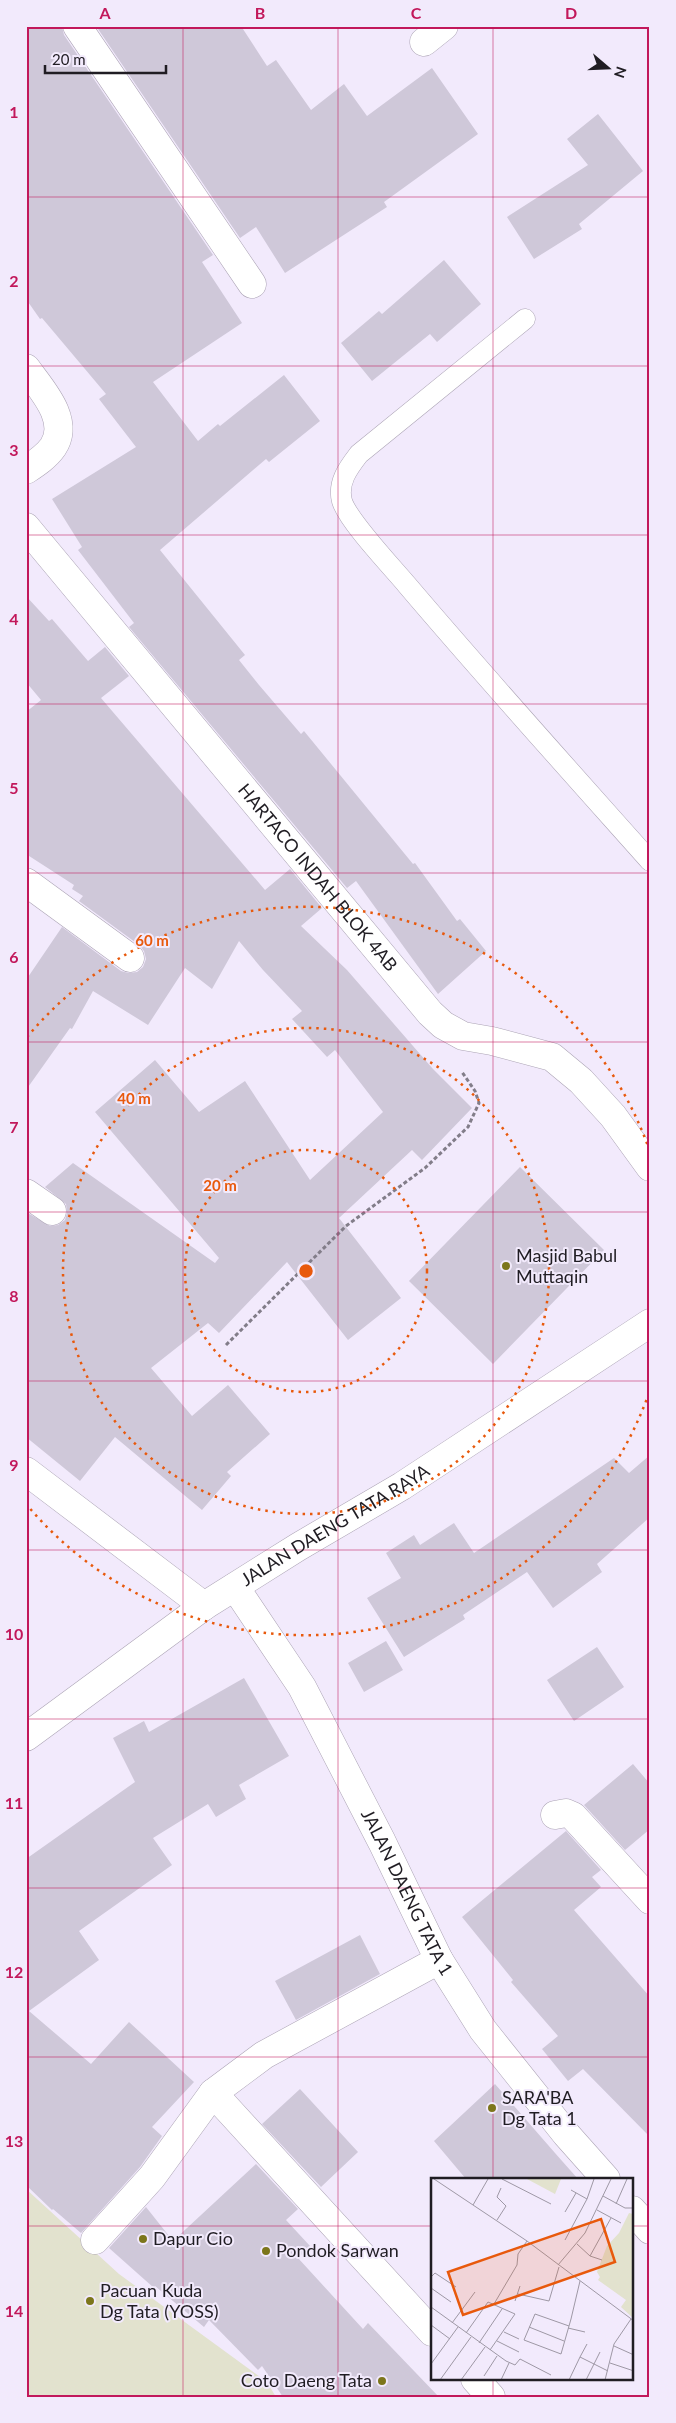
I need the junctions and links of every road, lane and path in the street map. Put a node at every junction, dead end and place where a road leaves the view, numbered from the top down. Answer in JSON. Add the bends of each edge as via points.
{"nodes":[{"id":1,"x":76,"y":26,"type":"edge"},
{"id":2,"x":252,"y":284,"type":"dead end"},
{"id":3,"x":525,"y":319,"type":"dead end"},
{"id":4,"x":26,"y":368,"type":"edge"},
{"id":5,"x":26,"y":470,"type":"edge"},
{"id":6,"x":26,"y":527,"type":"edge"},
{"id":7,"x":650,"y":861,"type":"edge"},
{"id":8,"x":26,"y":882,"type":"edge"},
{"id":9,"x":130,"y":958,"type":"dead end"},
{"id":10,"x":458,"y":1066,"type":"dead end"},
{"id":11,"x":650,"y":1167,"type":"edge"},
{"id":12,"x":26,"y":1193,"type":"edge"},
{"id":13,"x":52,"y":1211,"type":"dead end"},
{"id":14,"x":650,"y":1323,"type":"edge"},
{"id":15,"x":226,"y":1345,"type":"dead end"},
{"id":16,"x":26,"y":1471,"type":"edge"},
{"id":17,"x":235,"y":1587,"type":"junction"},
{"id":18,"x":204,"y":1606,"type":"junction"},
{"id":19,"x":26,"y":1737,"type":"edge"},
{"id":20,"x":555,"y":1815,"type":"dead end"},
{"id":21,"x":650,"y":1900,"type":"edge"},
{"id":22,"x":438,"y":1960,"type":"junction"},
{"id":23,"x":213,"y":2093,"type":"junction"},
{"id":24,"x":605,"y":2178,"type":"edge"},
{"id":25,"x":634,"y":2212,"type":"edge"},
{"id":26,"x":650,"y":2230,"type":"edge"},
{"id":27,"x":95,"y":2240,"type":"dead end"},
{"id":28,"x":431,"y":2331,"type":"edge"},
{"id":29,"x":476,"y":2380,"type":"edge"},
{"id":30,"x":491,"y":2397,"type":"edge"}],
"edges":[{"from":1,"to":2,"type":"street"},
{"from":3,"to":7,"type":"lane","via":[[359,454],[342,480],[342,502],[369,540],[466,654]]},
{"from":4,"to":5,"type":"street","via":[[59,421],[54,446]]},
{"from":6,"to":11,"type":"street","name":"HARTACO INDAH BLOK 4AB","via":[[430,1013],[463,1036],[552,1057],[613,1116]]},
{"from":8,"to":9,"type":"street"},
{"from":10,"to":15,"type":"path","via":[[479,1103],[468,1127],[425,1168],[346,1226]]},
{"from":12,"to":13,"type":"street"},
{"from":14,"to":17,"type":"street","name":"JALAN DAENG TATA RAYA","via":[[402,1486]]},
{"from":16,"to":18,"type":"street"},
{"from":17,"to":18,"type":"street","name":"JALAN DAENG TATA RAYA"},
{"from":17,"to":22,"type":"street","name":"JALAN DAENG TATA 1","via":[[302,1687]]},
{"from":18,"to":19,"type":"street","name":"JALAN DAENG TATA RAYA"},
{"from":20,"to":21,"type":"street","via":[[574,1816]]},
{"from":22,"to":23,"type":"street","via":[[264,2056]]},
{"from":22,"to":24,"type":"street","name":"JALAN DAENG TATA 1","via":[[483,2030]]},
{"from":23,"to":27,"type":"street","via":[[152,2177]]},
{"from":23,"to":28,"type":"street"},
{"from":25,"to":26,"type":"street"},
{"from":29,"to":30,"type":"street"}]}
